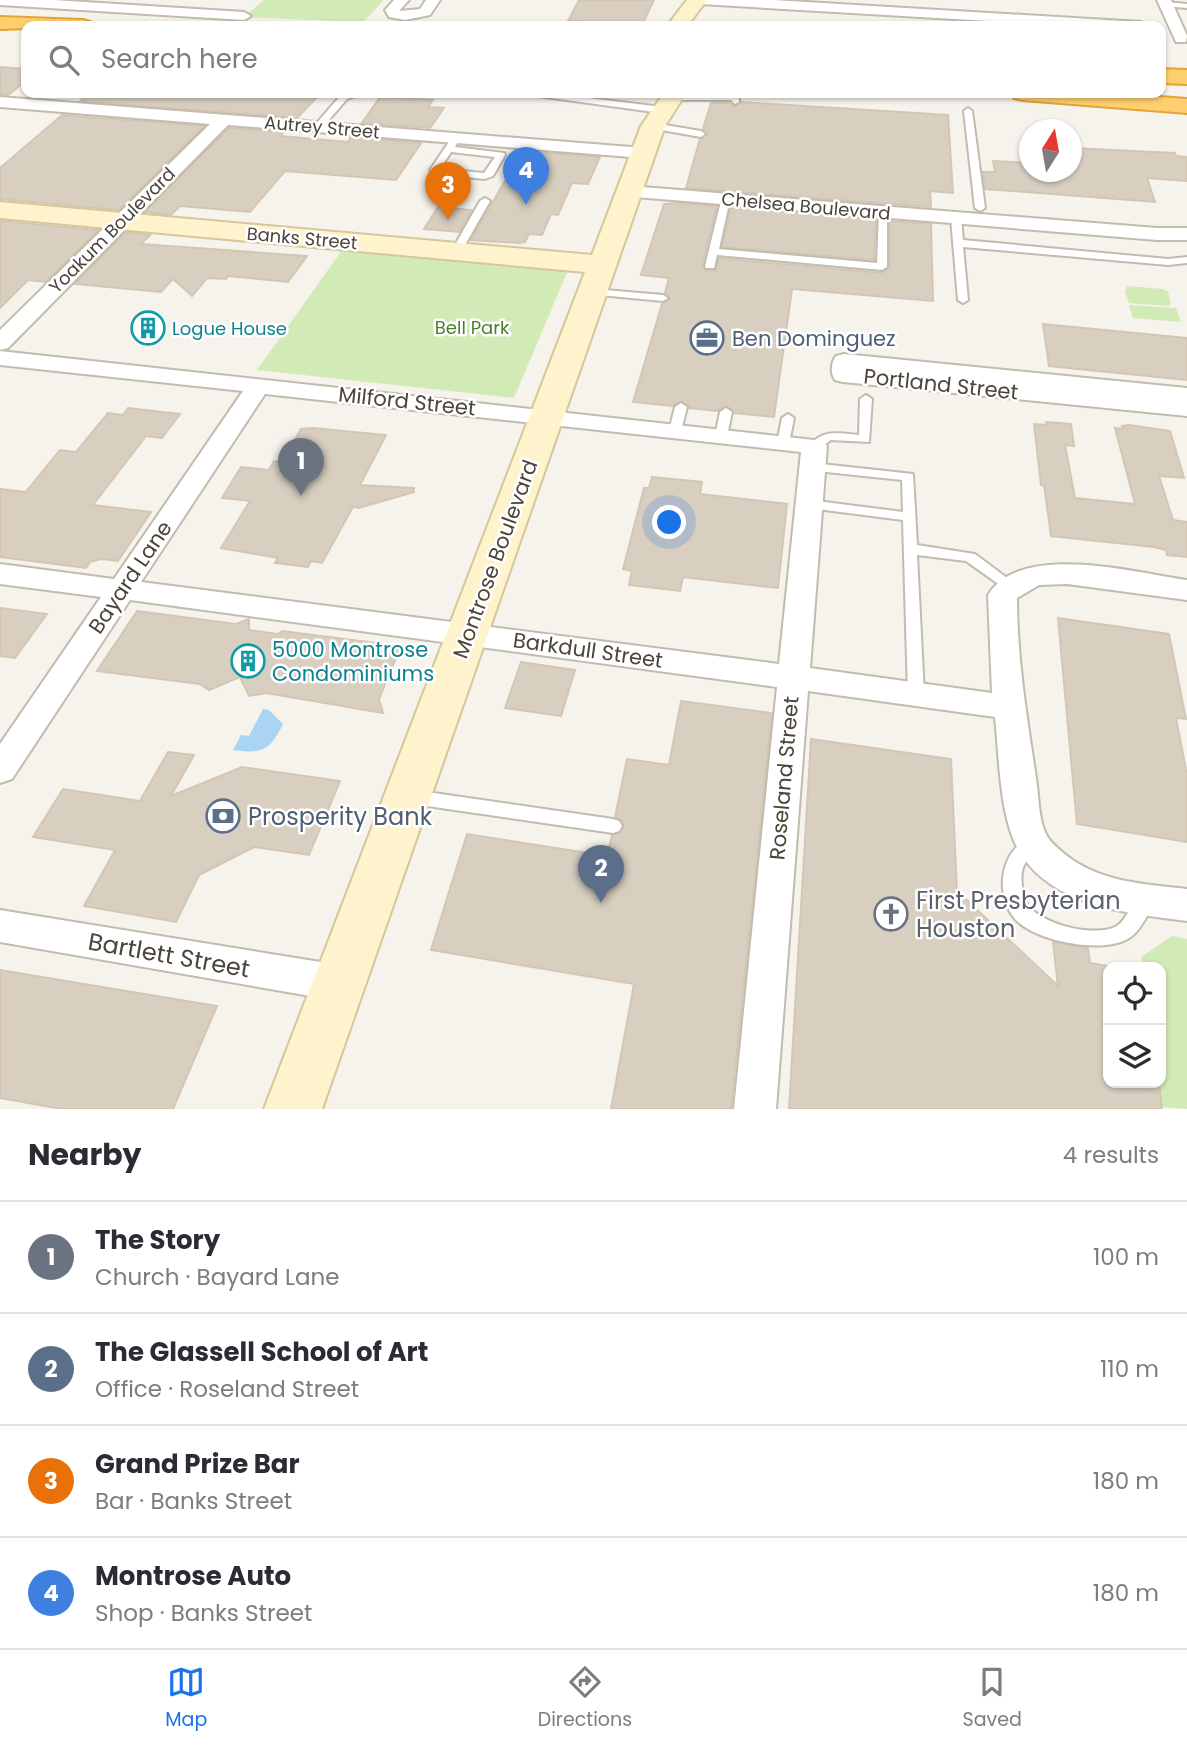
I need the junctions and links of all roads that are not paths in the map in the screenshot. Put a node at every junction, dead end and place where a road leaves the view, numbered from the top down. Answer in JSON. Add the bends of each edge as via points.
{"nodes":[{"id":1,"x":179,"y":0,"type":"edge"},
{"id":2,"x":402,"y":0,"type":"edge"},
{"id":3,"x":433,"y":0,"type":"edge"},
{"id":4,"x":699,"y":0,"type":"edge"},
{"id":5,"x":965,"y":0,"type":"edge"},
{"id":6,"x":0,"y":1,"type":"edge"},
{"id":7,"x":1187,"y":3,"type":"edge"},
{"id":8,"x":868,"y":5,"type":"edge"},
{"id":9,"x":1166,"y":5,"type":"edge"},
{"id":10,"x":163,"y":12,"type":"junction"},
{"id":11,"x":1187,"y":13,"type":"edge"},
{"id":12,"x":244,"y":16,"type":"dead end"},
{"id":13,"x":681,"y":21,"type":"edge"},
{"id":14,"x":700,"y":21,"type":"edge"},
{"id":15,"x":968,"y":21,"type":"edge"},
{"id":16,"x":0,"y":23,"type":"edge"},
{"id":17,"x":21,"y":24,"type":"edge"},
{"id":18,"x":1182,"y":32,"type":"edge"},
{"id":19,"x":0,"y":34,"type":"edge"},
{"id":20,"x":21,"y":35,"type":"edge"},
{"id":21,"x":1166,"y":63,"type":"edge"},
{"id":22,"x":1187,"y":64,"type":"edge"},
{"id":23,"x":1166,"y":76,"type":"edge"},
{"id":24,"x":1187,"y":77,"type":"edge"},
{"id":25,"x":1166,"y":87,"type":"edge"},
{"id":26,"x":1187,"y":88,"type":"edge"},
{"id":27,"x":1166,"y":94,"type":"edge"},
{"id":28,"x":1187,"y":95,"type":"edge"},
{"id":29,"x":343,"y":98,"type":"edge"},
{"id":30,"x":546,"y":98,"type":"edge"},
{"id":31,"x":710,"y":98,"type":"edge"},
{"id":32,"x":724,"y":98,"type":"edge"},
{"id":33,"x":1085,"y":98,"type":"edge"},
{"id":34,"x":735,"y":102,"type":"dead end"},
{"id":35,"x":9,"y":103,"type":"edge"},
{"id":36,"x":1187,"y":106,"type":"edge"},
{"id":37,"x":968,"y":111,"type":"dead end"},
{"id":38,"x":0,"y":118,"type":"edge"},
{"id":39,"x":224,"y":119,"type":"junction"},
{"id":40,"x":318,"y":127,"type":"junction"},
{"id":41,"x":652,"y":131,"type":"edge"},
{"id":42,"x":701,"y":134,"type":"dead end"},
{"id":43,"x":452,"y":143,"type":"junction"},
{"id":44,"x":725,"y":199,"type":"junction"},
{"id":45,"x":485,"y":201,"type":"dead end"},
{"id":46,"x":0,"y":210,"type":"edge"},
{"id":47,"x":884,"y":212,"type":"junction"},
{"id":48,"x":981,"y":214,"type":"junction"},
{"id":49,"x":956,"y":218,"type":"junction"},
{"id":50,"x":120,"y":221,"type":"junction"},
{"id":51,"x":1187,"y":232,"type":"edge"},
{"id":52,"x":958,"y":243,"type":"junction"},
{"id":53,"x":456,"y":252,"type":"junction"},
{"id":54,"x":713,"y":252,"type":"junction"},
{"id":55,"x":1187,"y":260,"type":"edge"},
{"id":56,"x":710,"y":266,"type":"dead end"},
{"id":57,"x":598,"y":278,"type":"junction"},
{"id":58,"x":663,"y":298,"type":"dead end"},
{"id":59,"x":963,"y":300,"type":"dead end"},
{"id":60,"x":0,"y":342,"type":"edge"},
{"id":61,"x":0,"y":358,"type":"edge"},
{"id":62,"x":259,"y":385,"type":"junction"},
{"id":63,"x":1187,"y":395,"type":"edge"},
{"id":64,"x":866,"y":399,"type":"dead end"},
{"id":65,"x":1187,"y":409,"type":"edge"},
{"id":66,"x":548,"y":416,"type":"junction"},
{"id":67,"x":788,"y":418,"type":"dead end"},
{"id":68,"x":783,"y":443,"type":"junction"},
{"id":69,"x":813,"y":456,"type":"junction"},
{"id":70,"x":809,"y":505,"type":"junction"},
{"id":71,"x":910,"y":517,"type":"junction"},
{"id":72,"x":910,"y":549,"type":"junction"},
{"id":73,"x":0,"y":574,"type":"edge"},
{"id":74,"x":1012,"y":587,"type":"junction"},
{"id":75,"x":121,"y":590,"type":"junction"},
{"id":76,"x":1187,"y":590,"type":"edge"},
{"id":77,"x":468,"y":633,"type":"junction"},
{"id":78,"x":792,"y":678,"type":"junction"},
{"id":79,"x":916,"y":695,"type":"junction"},
{"id":80,"x":1009,"y":707,"type":"junction"},
{"id":81,"x":0,"y":770,"type":"edge"},
{"id":82,"x":408,"y":796,"type":"junction"},
{"id":83,"x":613,"y":826,"type":"dead end"},
{"id":84,"x":1033,"y":844,"type":"junction"},
{"id":85,"x":1147,"y":899,"type":"junction"},
{"id":86,"x":1187,"y":905,"type":"edge"},
{"id":87,"x":0,"y":926,"type":"edge"},
{"id":88,"x":339,"y":983,"type":"junction"},
{"id":89,"x":293,"y":1109,"type":"edge"},
{"id":90,"x":755,"y":1109,"type":"edge"}],
"edges":[{"from":1,"to":10,"type":"street"},
{"from":2,"to":3,"type":"street","via":[[391,10],[394,14],[425,12]]},
{"from":4,"to":8,"type":"street"},
{"from":4,"to":13,"type":"main road"},
{"from":4,"to":14,"type":"main road"},
{"from":5,"to":15,"type":"street"},
{"from":6,"to":10,"type":"street"},
{"from":7,"to":9,"type":"lane"},
{"from":8,"to":15,"type":"street"},
{"from":9,"to":11,"type":"lane"},
{"from":9,"to":18,"type":"street"},
{"from":10,"to":12,"type":"street"},
{"from":16,"to":17,"type":"highway"},
{"from":19,"to":20,"type":"highway"},
{"from":21,"to":22,"type":"highway"},
{"from":23,"to":24,"type":"highway"},
{"from":25,"to":26,"type":"highway"},
{"from":27,"to":28,"type":"highway"},
{"from":29,"to":40,"type":"lane"},
{"from":30,"to":41,"type":"lane"},
{"from":31,"to":41,"type":"lane"},
{"from":32,"to":34,"type":"lane"},
{"from":33,"to":36,"type":"highway"},
{"from":35,"to":38,"type":"street"},
{"from":35,"to":39,"type":"street","name":"Autrey Street"},
{"from":37,"to":48,"type":"lane"},
{"from":39,"to":40,"type":"street","name":"Autrey Street"},
{"from":39,"to":50,"type":"street","name":"Yoakum Boulevard"},
{"from":40,"to":43,"type":"street","name":"Autrey Street"},
{"from":41,"to":42,"type":"lane"},
{"from":41,"to":43,"type":"street","name":"Autrey Street"},
{"from":41,"to":44,"type":"street","name":"Chelsea Boulevard"},
{"from":41,"to":48,"type":"street","name":"Chelsea Boulevard"},
{"from":41,"to":57,"type":"main road","name":"Montrose Boulevard"},
{"from":43,"to":43,"type":"lane","via":[[435,170],[438,172],[490,174],[501,155]]},
{"from":44,"to":47,"type":"street","name":"Chelsea Boulevard"},
{"from":44,"to":54,"type":"lane"},
{"from":45,"to":53,"type":"lane"},
{"from":46,"to":50,"type":"main road","name":"Banks Street"},
{"from":47,"to":49,"type":"street","name":"Chelsea Boulevard"},
{"from":47,"to":54,"type":"lane","via":[[882,267]]},
{"from":48,"to":49,"type":"street","name":"Chelsea Boulevard"},
{"from":48,"to":51,"type":"street","name":"Chelsea Boulevard","via":[[1157,234]]},
{"from":49,"to":52,"type":"lane"},
{"from":50,"to":53,"type":"main road","name":"Banks Street"},
{"from":50,"to":60,"type":"street","name":"Yoakum Boulevard"},
{"from":52,"to":55,"type":"lane"},
{"from":52,"to":59,"type":"lane"},
{"from":53,"to":57,"type":"main road","name":"Banks Street"},
{"from":54,"to":56,"type":"lane"},
{"from":57,"to":58,"type":"lane"},
{"from":57,"to":66,"type":"main road","name":"Montrose Boulevard"},
{"from":61,"to":62,"type":"street","name":"Milford Street"},
{"from":62,"to":66,"type":"street","name":"Milford Street"},
{"from":62,"to":75,"type":"street","name":"Bayard Lane"},
{"from":63,"to":65,"type":"street","name":"Portland Street","via":[[844,361],[844,375]]},
{"from":64,"to":69,"type":"lane","via":[[865,439],[830,436]]},
{"from":66,"to":68,"type":"street","name":"Milford Street","via":[[723,424]]},
{"from":66,"to":77,"type":"main road","name":"Montrose Boulevard"},
{"from":67,"to":68,"type":"lane"},
{"from":68,"to":69,"type":"street","name":"Milford Street"},
{"from":69,"to":70,"type":"street","name":"Roseland Street"},
{"from":69,"to":71,"type":"lane","via":[[908,477]]},
{"from":70,"to":71,"type":"lane"},
{"from":70,"to":78,"type":"street","name":"Roseland Street"},
{"from":71,"to":72,"type":"lane"},
{"from":72,"to":74,"type":"lane","via":[[970,557]]},
{"from":72,"to":79,"type":"lane"},
{"from":73,"to":75,"type":"street","name":"Barkdull Street"},
{"from":74,"to":76,"type":"street","via":[[1038,575],[1065,575]]},
{"from":74,"to":80,"type":"street","via":[[1003,595],[1002,616]]},
{"from":75,"to":77,"type":"street","name":"Barkdull Street"},
{"from":75,"to":81,"type":"street","name":"Bayard Lane"},
{"from":77,"to":78,"type":"street","name":"Barkdull Street"},
{"from":77,"to":82,"type":"main road","name":"Montrose Boulevard"},
{"from":78,"to":79,"type":"street","name":"Barkdull Street"},
{"from":78,"to":90,"type":"street","name":"Roseland Street"},
{"from":79,"to":80,"type":"street","name":"Barkdull Street"},
{"from":80,"to":84,"type":"street"},
{"from":82,"to":83,"type":"lane"},
{"from":82,"to":88,"type":"main road","name":"Montrose Boulevard"},
{"from":84,"to":85,"type":"street","via":[[1050,864],[1076,881]]},
{"from":84,"to":85,"type":"lane","via":[[1015,861],[1012,873],[1015,900],[1022,914],[1035,924],[1078,935],[1114,935],[1125,932]]},
{"from":85,"to":86,"type":"street"},
{"from":87,"to":88,"type":"street","name":"Bartlett Street"},
{"from":88,"to":89,"type":"main road","name":"Montrose Boulevard"}]}
